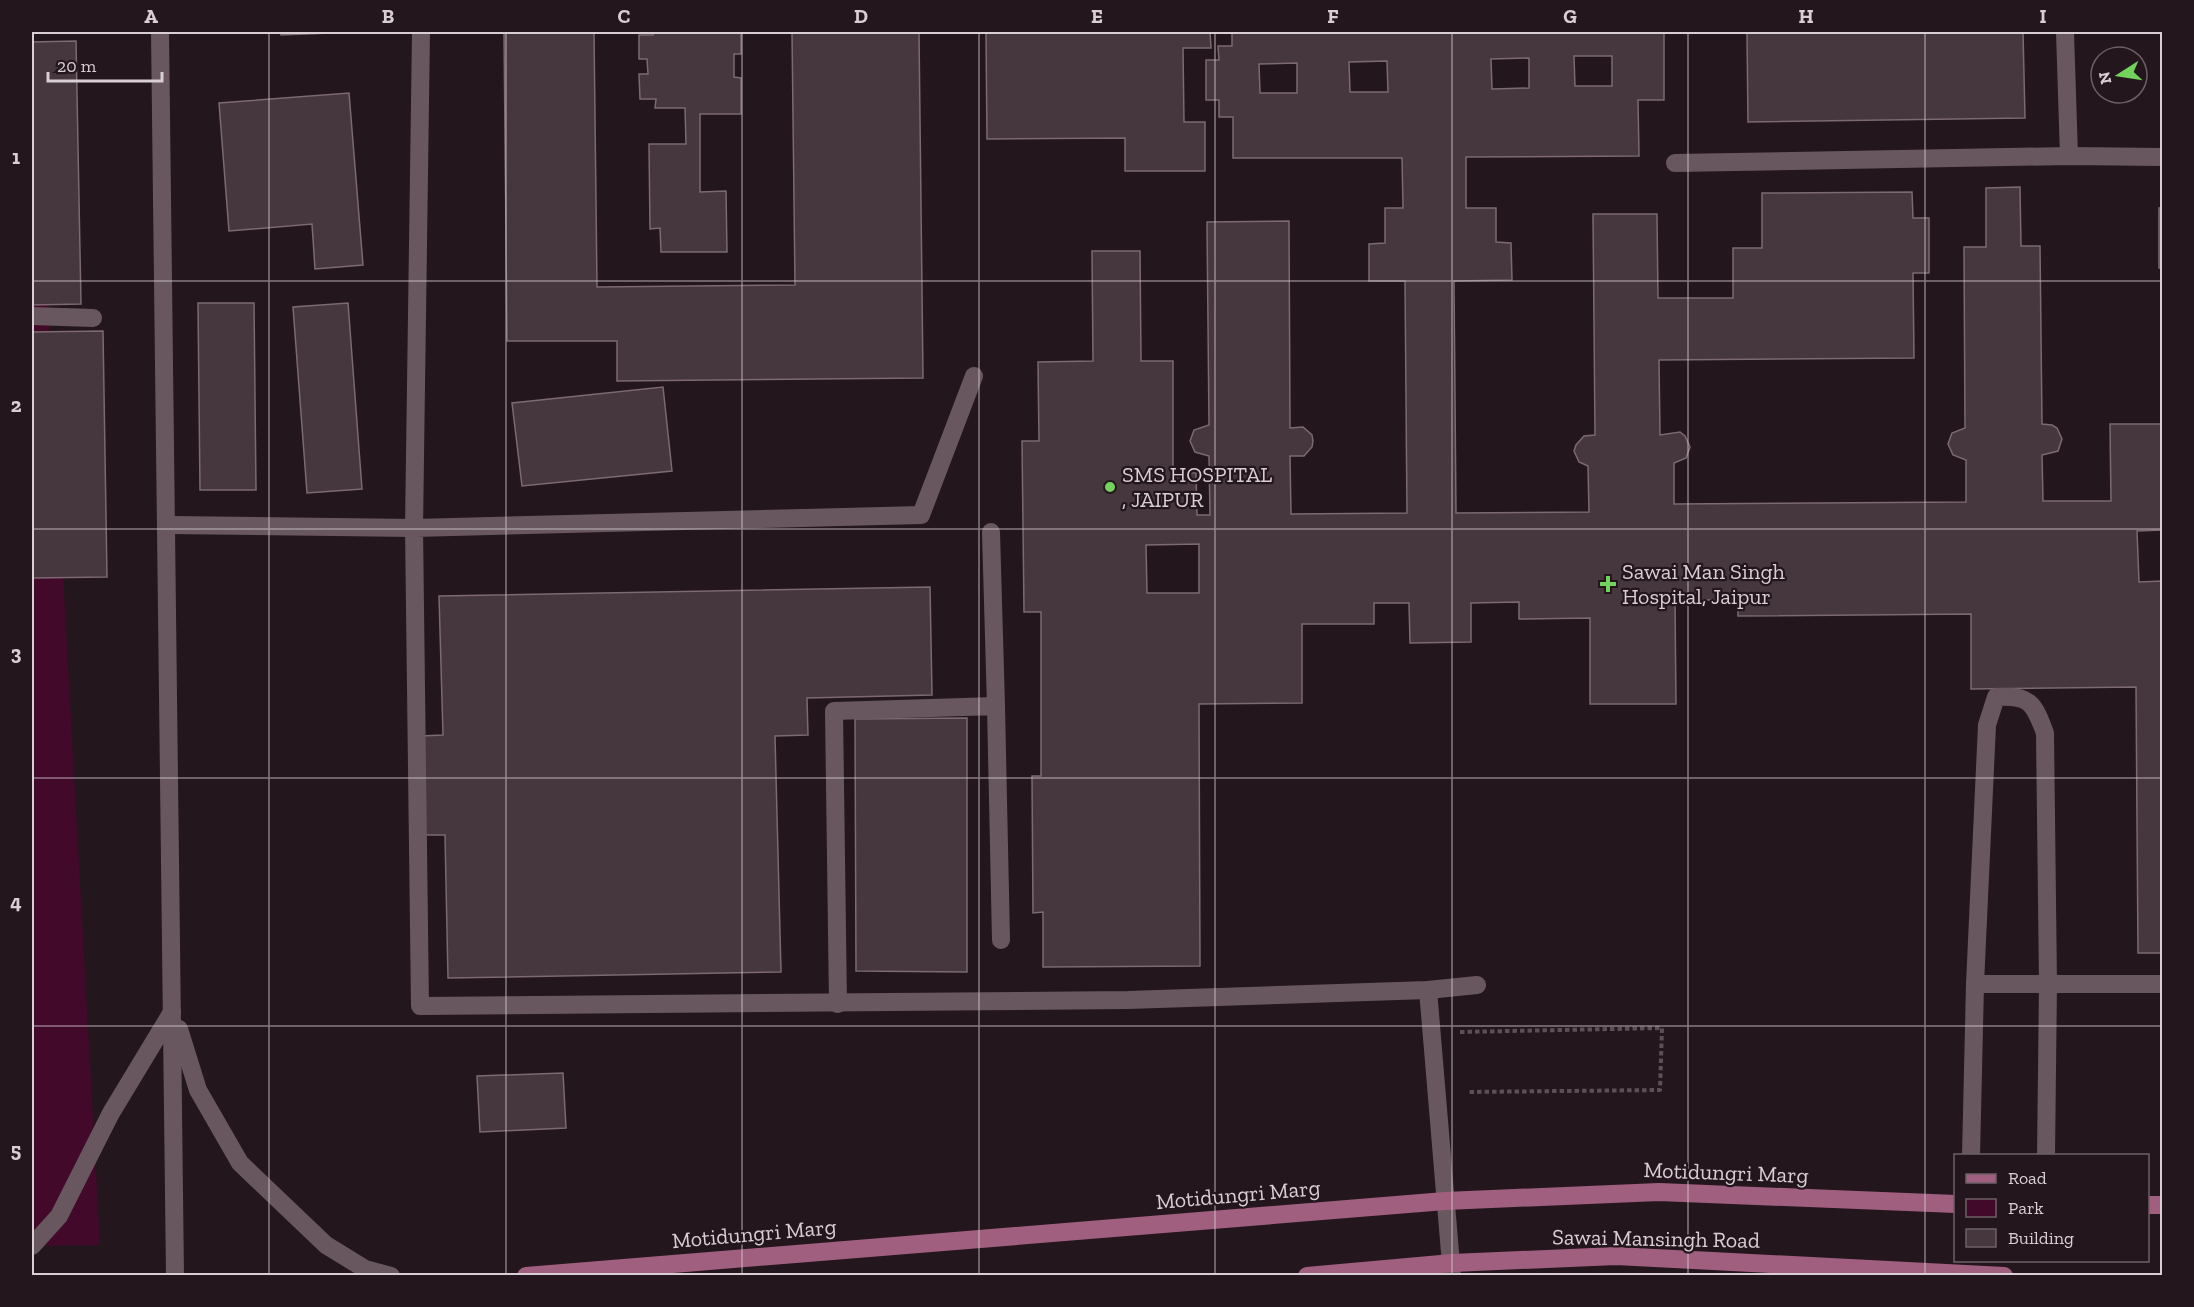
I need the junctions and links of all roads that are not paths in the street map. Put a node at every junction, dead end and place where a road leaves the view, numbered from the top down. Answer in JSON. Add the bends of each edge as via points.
{"nodes":[{"id":1,"x":160,"y":32,"type":"edge"},
{"id":2,"x":421,"y":32,"type":"edge"},
{"id":3,"x":2065,"y":32,"type":"edge"},
{"id":4,"x":2069,"y":156,"type":"junction"},
{"id":5,"x":2163,"y":157,"type":"edge"},
{"id":6,"x":1675,"y":164,"type":"dead end"},
{"id":7,"x":32,"y":316,"type":"edge"},
{"id":8,"x":93,"y":318,"type":"dead end"},
{"id":9,"x":974,"y":376,"type":"dead end"},
{"id":10,"x":168,"y":525,"type":"junction"},
{"id":11,"x":414,"y":528,"type":"junction"},
{"id":12,"x":991,"y":532,"type":"dead end"},
{"id":13,"x":996,"y":706,"type":"junction"},
{"id":14,"x":1001,"y":940,"type":"dead end"},
{"id":15,"x":1975,"y":984,"type":"junction"},
{"id":16,"x":2048,"y":984,"type":"junction"},
{"id":17,"x":2163,"y":984,"type":"edge"},
{"id":18,"x":1477,"y":985,"type":"dead end"},
{"id":19,"x":1428,"y":990,"type":"junction"},
{"id":20,"x":838,"y":1004,"type":"junction"},
{"id":21,"x":173,"y":1010,"type":"junction"},
{"id":22,"x":1971,"y":1154,"type":"edge"},
{"id":23,"x":2046,"y":1154,"type":"edge"},
{"id":24,"x":1445,"y":1201,"type":"junction"},
{"id":25,"x":1954,"y":1204,"type":"edge"},
{"id":26,"x":32,"y":1246,"type":"edge"},
{"id":27,"x":1452,"y":1269,"type":"edge"},
{"id":28,"x":175,"y":1275,"type":"edge"},
{"id":29,"x":391,"y":1275,"type":"edge"},
{"id":30,"x":526,"y":1275,"type":"edge"},
{"id":31,"x":1307,"y":1275,"type":"edge"},
{"id":32,"x":2004,"y":1275,"type":"edge"}],
"edges":[{"from":1,"to":10,"type":"street"},
{"from":2,"to":11,"type":"street"},
{"from":3,"to":4,"type":"street"},
{"from":4,"to":5,"type":"street"},
{"from":4,"to":6,"type":"street"},
{"from":7,"to":8,"type":"street"},
{"from":9,"to":11,"type":"street","via":[[921,515]]},
{"from":10,"to":11,"type":"street"},
{"from":10,"to":21,"type":"street"},
{"from":11,"to":20,"type":"street","via":[[420,1006]]},
{"from":12,"to":13,"type":"street"},
{"from":13,"to":14,"type":"street"},
{"from":13,"to":20,"type":"street","via":[[834,711]]},
{"from":15,"to":16,"type":"street"},
{"from":15,"to":16,"type":"street","via":[[1988,725],[1996,697],[2018,696],[2036,708],[2044,733]]},
{"from":15,"to":22,"type":"street"},
{"from":16,"to":17,"type":"street"},
{"from":16,"to":23,"type":"street"},
{"from":18,"to":19,"type":"street"},
{"from":19,"to":20,"type":"street"},
{"from":19,"to":24,"type":"street"},
{"from":21,"to":26,"type":"street","via":[[111,1113],[59,1216]]},
{"from":21,"to":28,"type":"street"},
{"from":21,"to":29,"type":"street","via":[[198,1090],[240,1163],[326,1245],[365,1269]]},
{"from":24,"to":25,"type":"main road","name":"Motidungri Marg","via":[[1659,1192]]},
{"from":24,"to":27,"type":"street"},
{"from":24,"to":30,"type":"main road","name":"Motidungri Marg"},
{"from":27,"to":31,"type":"main road","name":"Sawai Mansingh Road"},
{"from":27,"to":32,"type":"main road","name":"Sawai Mansingh Road","via":[[1616,1256]]}]}
